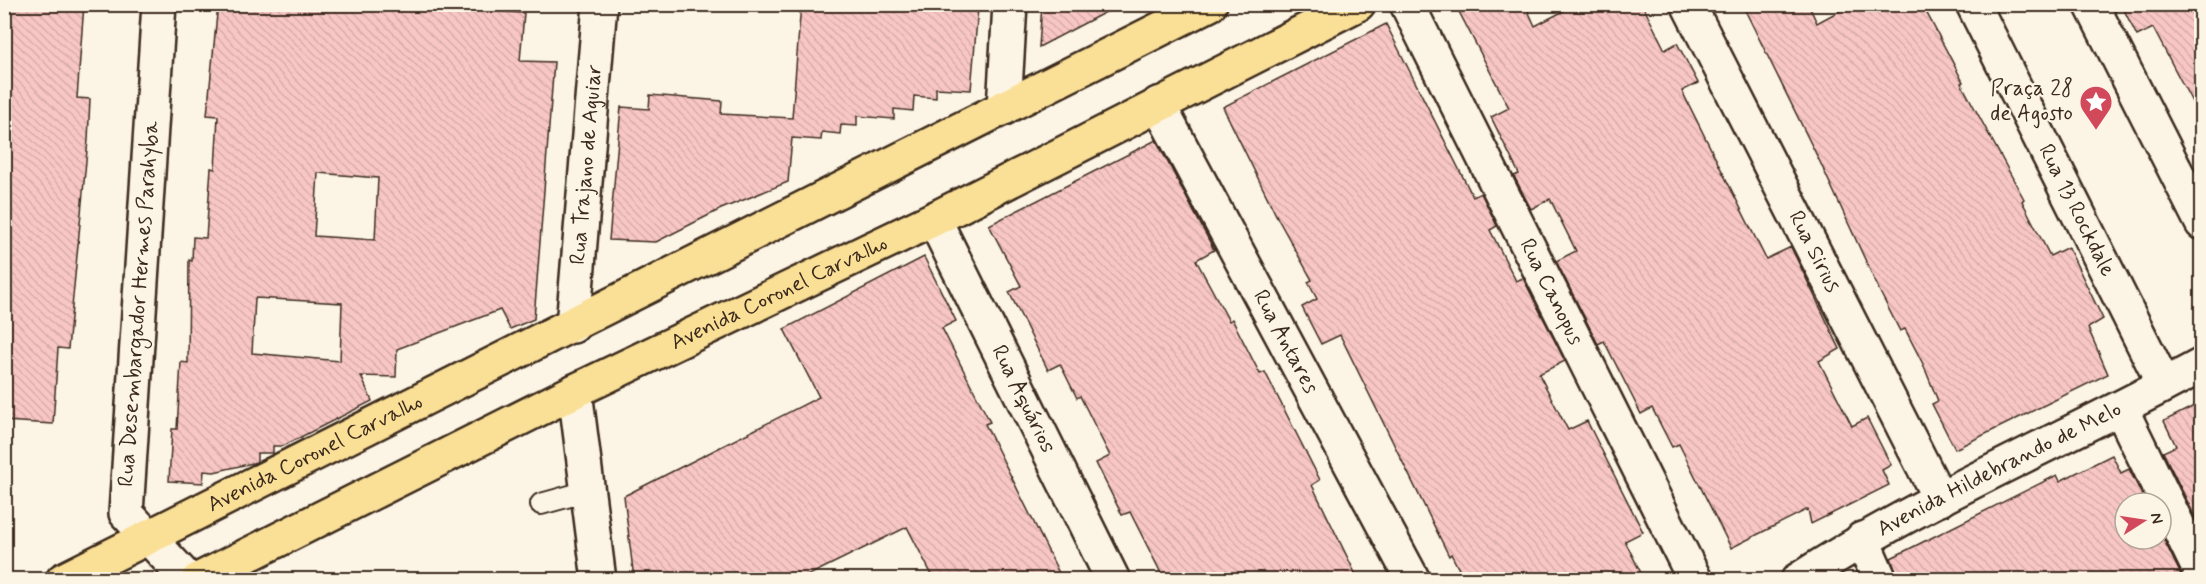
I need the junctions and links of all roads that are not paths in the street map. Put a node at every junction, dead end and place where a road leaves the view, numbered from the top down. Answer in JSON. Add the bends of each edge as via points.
{"nodes":[{"id":1,"x":159,"y":4,"type":"edge"},
{"id":2,"x":600,"y":4,"type":"edge"},
{"id":3,"x":1010,"y":4,"type":"edge"},
{"id":4,"x":1210,"y":4,"type":"edge"},
{"id":5,"x":1359,"y":4,"type":"edge"},
{"id":6,"x":1407,"y":4,"type":"edge"},
{"id":7,"x":1688,"y":4,"type":"edge"},
{"id":8,"x":1973,"y":4,"type":"edge"},
{"id":9,"x":2091,"y":4,"type":"edge"},
{"id":10,"x":1158,"y":104,"type":"junction"},
{"id":11,"x":1004,"y":108,"type":"junction"},
{"id":12,"x":933,"y":219,"type":"junction"},
{"id":13,"x":2202,"y":223,"type":"edge"},
{"id":14,"x":573,"y":326,"type":"junction"},
{"id":15,"x":2202,"y":365,"type":"edge"},
{"id":16,"x":2164,"y":385,"type":"junction"},
{"id":17,"x":575,"y":391,"type":"junction"},
{"id":18,"x":2121,"y":409,"type":"junction"},
{"id":19,"x":588,"y":491,"type":"junction"},
{"id":20,"x":1940,"y":499,"type":"junction"},
{"id":21,"x":541,"y":504,"type":"dead end"},
{"id":22,"x":150,"y":538,"type":"junction"},
{"id":23,"x":1862,"y":539,"type":"junction"},
{"id":24,"x":2202,"y":575,"type":"edge"},
{"id":25,"x":63,"y":579,"type":"edge"},
{"id":26,"x":188,"y":579,"type":"edge"},
{"id":27,"x":198,"y":579,"type":"edge"},
{"id":28,"x":599,"y":579,"type":"edge"},
{"id":29,"x":1113,"y":579,"type":"edge"},
{"id":30,"x":1413,"y":579,"type":"edge"},
{"id":31,"x":1695,"y":579,"type":"edge"},
{"id":32,"x":1798,"y":579,"type":"edge"},
{"id":33,"x":1881,"y":579,"type":"edge"}],
"edges":[{"from":1,"to":22,"type":"street","name":"Rua Desembargador Hermes Parahyba","via":[[126,513]]},
{"from":2,"to":14,"type":"street","name":"Rua Trajano de Aguiar"},
{"from":3,"to":11,"type":"street"},
{"from":4,"to":11,"type":"main road","name":"Avenida Coronel Carvalho"},
{"from":5,"to":10,"type":"main road","name":"Avenida Coronel Carvalho"},
{"from":6,"to":31,"type":"street","name":"Rua Canopus"},
{"from":7,"to":20,"type":"street","name":"Rua Sirius"},
{"from":8,"to":16,"type":"street","name":"Rua 13 Rockdale"},
{"from":9,"to":13,"type":"street"},
{"from":10,"to":12,"type":"main road","name":"Avenida Coronel Carvalho"},
{"from":10,"to":30,"type":"street","name":"Rua Antares"},
{"from":11,"to":14,"type":"main road","name":"Avenida Coronel Carvalho"},
{"from":12,"to":17,"type":"main road","name":"Avenida Coronel Carvalho"},
{"from":12,"to":29,"type":"street","name":"Rua Aquários"},
{"from":14,"to":22,"type":"main road","name":"Avenida Coronel Carvalho"},
{"from":15,"to":16,"type":"street","name":"Avenida Hildebrando de Melo"},
{"from":16,"to":18,"type":"street","name":"Avenida Hildebrando de Melo"},
{"from":17,"to":19,"type":"street"},
{"from":17,"to":27,"type":"main road","name":"Avenida Coronel Carvalho"},
{"from":18,"to":20,"type":"street","name":"Avenida Hildebrando de Melo"},
{"from":18,"to":24,"type":"street"},
{"from":19,"to":21,"type":"lane"},
{"from":19,"to":28,"type":"street"},
{"from":20,"to":23,"type":"street","name":"Avenida Hildebrando de Melo"},
{"from":22,"to":25,"type":"main road","name":"Avenida Coronel Carvalho"},
{"from":22,"to":26,"type":"street","name":"Rua Desembargador Hermes Parahyba"},
{"from":23,"to":32,"type":"street","name":"Avenida Hildebrando de Melo"},
{"from":23,"to":33,"type":"street"}]}
